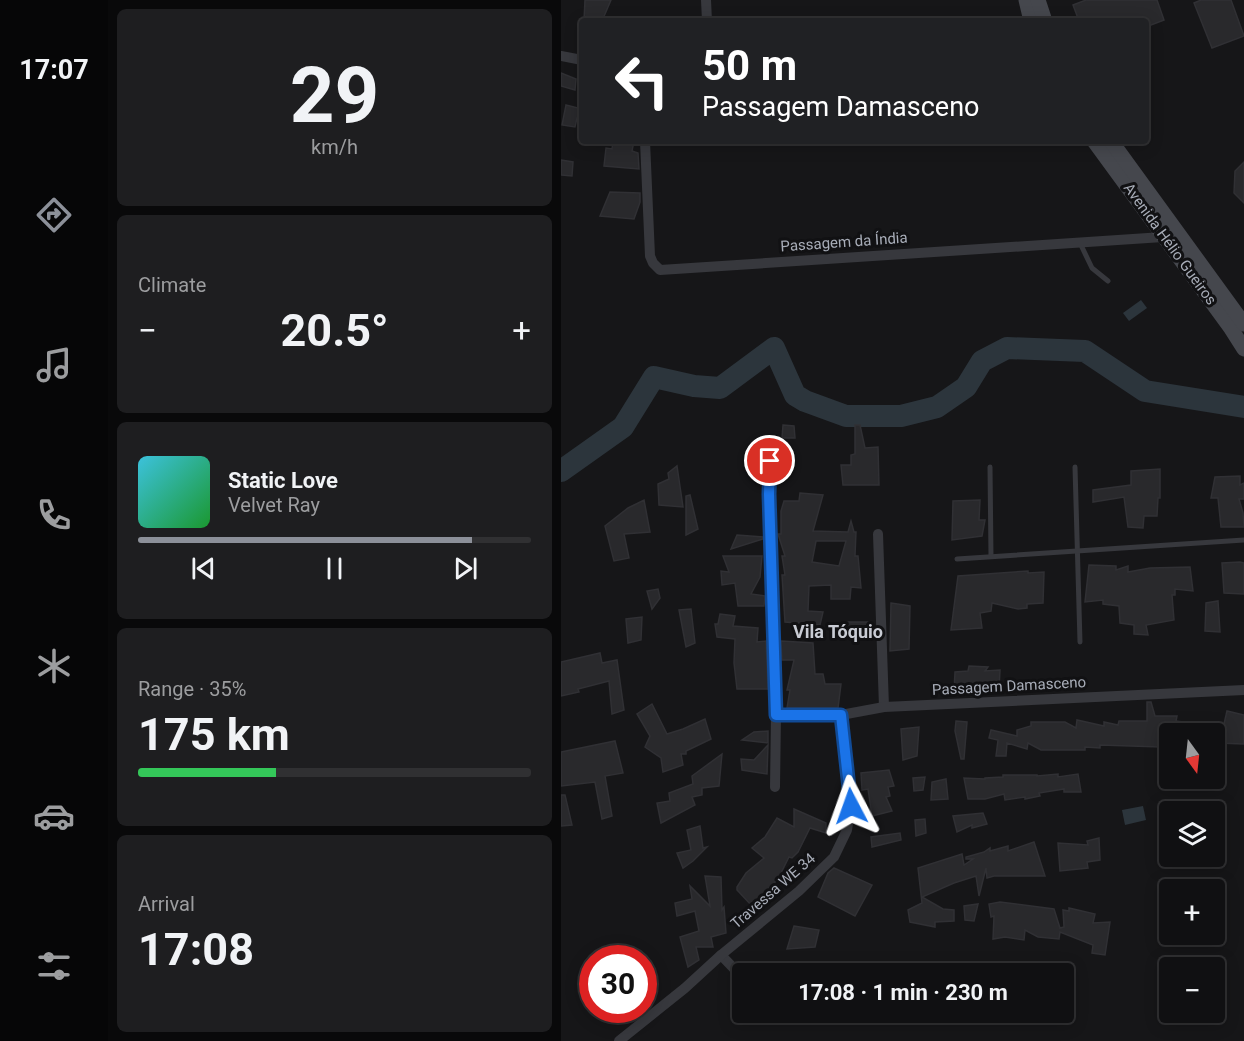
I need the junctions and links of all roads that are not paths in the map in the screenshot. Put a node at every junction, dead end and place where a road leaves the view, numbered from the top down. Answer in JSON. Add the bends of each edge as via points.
{"nodes":[{"id":1,"x":706,"y":0,"type":"edge"},
{"id":2,"x":1026,"y":0,"type":"edge"},
{"id":3,"x":1038,"y":0,"type":"edge"},
{"id":4,"x":707,"y":18,"type":"edge"},
{"id":5,"x":1030,"y":18,"type":"edge"},
{"id":6,"x":1044,"y":18,"type":"edge"},
{"id":7,"x":561,"y":56,"type":"edge"},
{"id":8,"x":579,"y":59,"type":"edge"},
{"id":9,"x":645,"y":144,"type":"edge"},
{"id":10,"x":1096,"y":144,"type":"edge"},
{"id":11,"x":1113,"y":144,"type":"edge"},
{"id":12,"x":1163,"y":237,"type":"junction"},
{"id":13,"x":1079,"y":242,"type":"junction"},
{"id":14,"x":1107,"y":281,"type":"dead end"},
{"id":15,"x":1244,"y":324,"type":"edge"},
{"id":16,"x":1244,"y":349,"type":"edge"},
{"id":17,"x":770,"y":461,"type":"dead end"},
{"id":18,"x":990,"y":467,"type":"dead end"},
{"id":19,"x":1074,"y":467,"type":"dead end"},
{"id":20,"x":878,"y":534,"type":"dead end"},
{"id":21,"x":1244,"y":540,"type":"edge"},
{"id":22,"x":1077,"y":550,"type":"junction"},
{"id":23,"x":990,"y":556,"type":"junction"},
{"id":24,"x":957,"y":559,"type":"dead end"},
{"id":25,"x":1080,"y":642,"type":"dead end"},
{"id":26,"x":1244,"y":690,"type":"edge"},
{"id":27,"x":884,"y":707,"type":"junction"},
{"id":28,"x":776,"y":715,"type":"junction"},
{"id":29,"x":841,"y":715,"type":"junction"},
{"id":30,"x":775,"y":787,"type":"dead end"},
{"id":31,"x":721,"y":956,"type":"junction"},
{"id":32,"x":732,"y":967,"type":"edge"},
{"id":33,"x":619,"y":1041,"type":"edge"}],
"edges":[{"from":1,"to":4,"type":"street"},
{"from":2,"to":5,"type":"main road"},
{"from":3,"to":6,"type":"main road"},
{"from":7,"to":8,"type":"street"},
{"from":9,"to":13,"type":"street","name":"Passagem da Índia","via":[[650,256],[660,270]]},
{"from":10,"to":12,"type":"main road","name":"Avenida Hélio Gueiros"},
{"from":11,"to":15,"type":"main road","name":"Avenida Hélio Gueiros"},
{"from":12,"to":13,"type":"street","name":"Passagem da Índia"},
{"from":12,"to":16,"type":"main road","name":"Avenida Hélio Gueiros"},
{"from":13,"to":14,"type":"lane","via":[[1092,268]]},
{"from":17,"to":28,"type":"street"},
{"from":18,"to":23,"type":"lane"},
{"from":19,"to":22,"type":"lane"},
{"from":20,"to":27,"type":"street"},
{"from":21,"to":22,"type":"lane"},
{"from":22,"to":23,"type":"lane"},
{"from":22,"to":25,"type":"lane"},
{"from":23,"to":24,"type":"lane"},
{"from":26,"to":27,"type":"street","name":"Passagem Damasceno"},
{"from":27,"to":29,"type":"street","name":"Passagem Damasceno"},
{"from":28,"to":29,"type":"street","name":"Passagem Damasceno"},
{"from":28,"to":30,"type":"street"},
{"from":29,"to":31,"type":"street","name":"Travessa WE 34","via":[[851,806],[847,830],[834,858]]},
{"from":31,"to":32,"type":"street"},
{"from":31,"to":33,"type":"street","name":"Travessa WE 34"}]}
